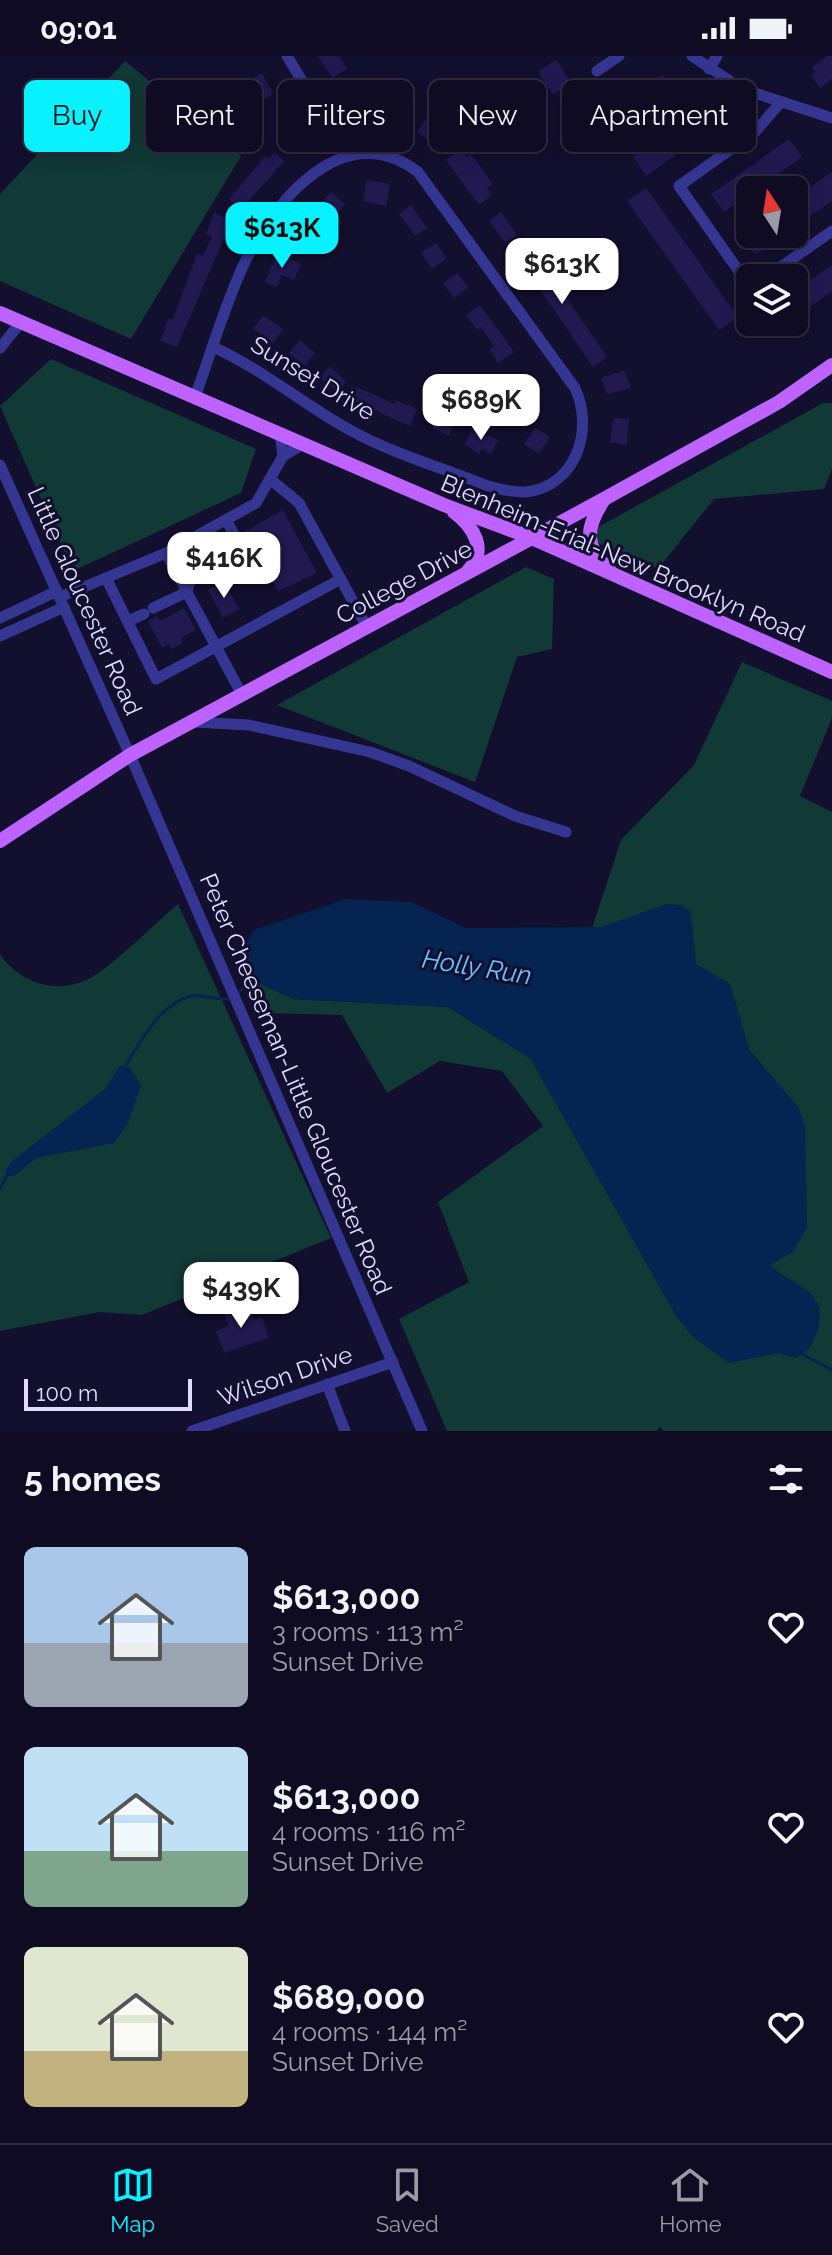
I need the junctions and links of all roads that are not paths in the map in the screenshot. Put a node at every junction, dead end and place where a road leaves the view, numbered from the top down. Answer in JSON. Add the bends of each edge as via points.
{"nodes":[{"id":1,"x":287,"y":56,"type":"edge"},
{"id":2,"x":619,"y":56,"type":"edge"},
{"id":3,"x":692,"y":56,"type":"edge"},
{"id":4,"x":717,"y":56,"type":"edge"},
{"id":5,"x":709,"y":69,"type":"junction"},
{"id":6,"x":597,"y":71,"type":"dead end"},
{"id":7,"x":780,"y":103,"type":"junction"},
{"id":8,"x":832,"y":118,"type":"edge"},
{"id":9,"x":346,"y":154,"type":"junction"},
{"id":10,"x":832,"y":231,"type":"edge"},
{"id":11,"x":785,"y":264,"type":"edge"},
{"id":12,"x":736,"y":267,"type":"edge"},
{"id":13,"x":0,"y":313,"type":"edge"},
{"id":14,"x":21,"y":322,"type":"junction"},
{"id":15,"x":213,"y":347,"type":"junction"},
{"id":16,"x":0,"y":348,"type":"edge"},
{"id":17,"x":832,"y":365,"type":"edge"},
{"id":18,"x":195,"y":397,"type":"junction"},
{"id":19,"x":280,"y":434,"type":"junction"},
{"id":20,"x":303,"y":444,"type":"junction"},
{"id":21,"x":283,"y":456,"type":"junction"},
{"id":22,"x":0,"y":465,"type":"edge"},
{"id":23,"x":270,"y":479,"type":"junction"},
{"id":24,"x":604,"y":499,"type":"junction"},
{"id":25,"x":444,"y":505,"type":"junction"},
{"id":26,"x":226,"y":520,"type":"junction"},
{"id":27,"x":532,"y":538,"type":"junction"},
{"id":28,"x":166,"y":553,"type":"junction"},
{"id":29,"x":464,"y":575,"type":"junction"},
{"id":30,"x":106,"y":578,"type":"junction"},
{"id":31,"x":341,"y":579,"type":"junction"},
{"id":32,"x":630,"y":582,"type":"junction"},
{"id":33,"x":187,"y":592,"type":"junction"},
{"id":34,"x":60,"y":598,"type":"junction"},
{"id":35,"x":0,"y":618,"type":"edge"},
{"id":36,"x":128,"y":621,"type":"junction"},
{"id":37,"x":367,"y":627,"type":"junction"},
{"id":38,"x":0,"y":636,"type":"edge"},
{"id":39,"x":216,"y":646,"type":"junction"},
{"id":40,"x":832,"y":672,"type":"edge"},
{"id":41,"x":242,"y":695,"type":"junction"},
{"id":42,"x":192,"y":721,"type":"junction"},
{"id":43,"x":130,"y":755,"type":"junction"},
{"id":44,"x":566,"y":832,"type":"dead end"},
{"id":45,"x":0,"y":841,"type":"edge"},
{"id":46,"x":393,"y":1362,"type":"junction"},
{"id":47,"x":327,"y":1384,"type":"junction"},
{"id":48,"x":192,"y":1431,"type":"edge"},
{"id":49,"x":345,"y":1431,"type":"edge"},
{"id":50,"x":422,"y":1431,"type":"edge"}],
"edges":[{"from":1,"to":9,"type":"street"},
{"from":2,"to":6,"type":"street"},
{"from":3,"to":5,"type":"street"},
{"from":4,"to":5,"type":"street"},
{"from":5,"to":7,"type":"street"},
{"from":7,"to":8,"type":"street"},
{"from":7,"to":12,"type":"street","via":[[755,132],[679,186]]},
{"from":9,"to":15,"type":"street","name":"Sunset Drive","via":[[305,181],[252,248]]},
{"from":9,"to":15,"type":"street","name":"Sunset Drive","via":[[383,154],[418,172],[529,324],[580,400],[583,436],[571,464],[557,481],[540,489],[511,492],[488,486],[355,433],[247,362]]},
{"from":10,"to":11,"type":"street"},
{"from":13,"to":14,"type":"main road","name":"Blenheim-Erial-New Brooklyn Road"},
{"from":14,"to":16,"type":"street"},
{"from":14,"to":18,"type":"main road","name":"Blenheim-Erial-New Brooklyn Road"},
{"from":15,"to":18,"type":"street","name":"Sunset Drive"},
{"from":17,"to":24,"type":"main road","name":"College Drive","via":[[779,402]]},
{"from":18,"to":19,"type":"main road","name":"Blenheim-Erial-New Brooklyn Road"},
{"from":19,"to":20,"type":"main road","name":"Blenheim-Erial-New Brooklyn Road"},
{"from":19,"to":21,"type":"street"},
{"from":20,"to":21,"type":"street"},
{"from":20,"to":25,"type":"main road","name":"Blenheim-Erial-New Brooklyn Road"},
{"from":21,"to":23,"type":"street"},
{"from":22,"to":34,"type":"street","name":"Little Gloucester Road"},
{"from":23,"to":26,"type":"street","via":[[256,503]]},
{"from":23,"to":31,"type":"street","via":[[299,503]]},
{"from":24,"to":27,"type":"main road","name":"College Drive"},
{"from":24,"to":32,"type":"main road","via":[[588,537],[603,564]]},
{"from":25,"to":27,"type":"main road","name":"Blenheim-Erial-New Brooklyn Road"},
{"from":25,"to":29,"type":"main road","via":[[464,519],[478,540],[476,561]]},
{"from":26,"to":28,"type":"street"},
{"from":26,"to":33,"type":"street","via":[[243,550],[191,578]]},
{"from":27,"to":29,"type":"main road","name":"College Drive"},
{"from":27,"to":32,"type":"main road","name":"Blenheim-Erial-New Brooklyn Road"},
{"from":28,"to":30,"type":"street"},
{"from":28,"to":33,"type":"street"},
{"from":29,"to":37,"type":"main road","name":"College Drive"},
{"from":30,"to":34,"type":"street"},
{"from":30,"to":36,"type":"street"},
{"from":31,"to":37,"type":"street"},
{"from":31,"to":39,"type":"street"},
{"from":32,"to":40,"type":"main road","name":"Blenheim-Erial-New Brooklyn Road"},
{"from":33,"to":36,"type":"street"},
{"from":33,"to":39,"type":"street"},
{"from":34,"to":35,"type":"street"},
{"from":34,"to":38,"type":"street"},
{"from":34,"to":43,"type":"street","name":"Little Gloucester Road"},
{"from":36,"to":39,"type":"street","via":[[156,679]]},
{"from":37,"to":41,"type":"main road","name":"College Drive"},
{"from":39,"to":41,"type":"street"},
{"from":41,"to":42,"type":"main road","name":"College Drive"},
{"from":42,"to":43,"type":"main road","name":"College Drive"},
{"from":42,"to":44,"type":"street","via":[[249,725],[370,752],[515,816]]},
{"from":43,"to":45,"type":"main road","name":"College Drive"},
{"from":43,"to":46,"type":"street","name":"Peter Cheeseman-Little Gloucester Road"},
{"from":46,"to":47,"type":"street","name":"Wilson Drive"},
{"from":46,"to":50,"type":"street","name":"Peter Cheeseman-Little Gloucester Road"},
{"from":47,"to":48,"type":"street","name":"Wilson Drive"},
{"from":47,"to":49,"type":"street"}]}
